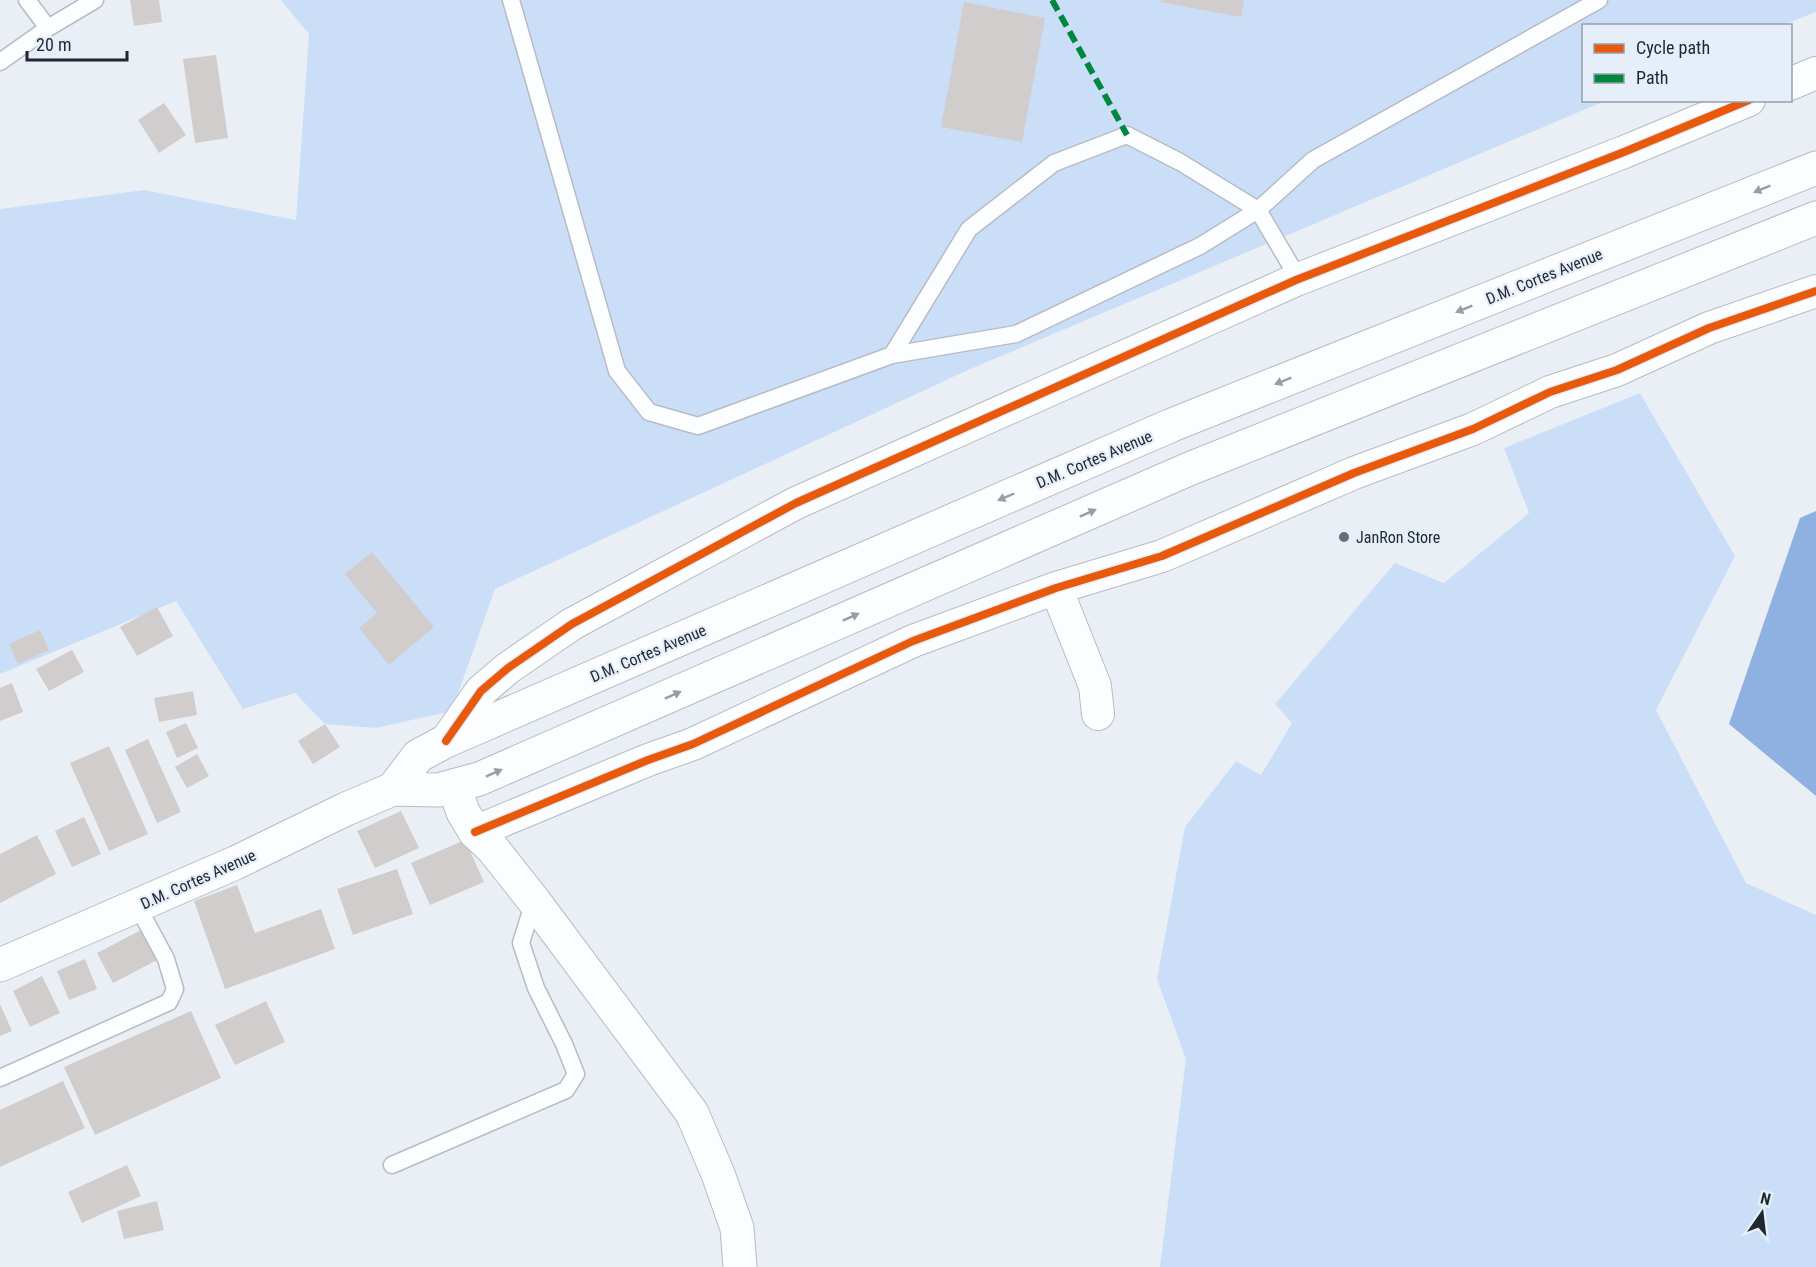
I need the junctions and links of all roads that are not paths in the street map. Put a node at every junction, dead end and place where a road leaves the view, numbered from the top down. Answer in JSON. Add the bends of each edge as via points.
{"nodes":[{"id":1,"x":27,"y":0,"type":"edge"},
{"id":2,"x":95,"y":0,"type":"edge"},
{"id":3,"x":511,"y":0,"type":"edge"},
{"id":4,"x":1599,"y":0,"type":"edge"},
{"id":5,"x":48,"y":28,"type":"junction"},
{"id":6,"x":0,"y":62,"type":"edge"},
{"id":7,"x":1816,"y":73,"type":"edge"},
{"id":8,"x":1792,"y":84,"type":"edge"},
{"id":9,"x":1744,"y":102,"type":"edge"},
{"id":10,"x":1816,"y":168,"type":"edge"},
{"id":11,"x":1258,"y":210,"type":"junction"},
{"id":12,"x":1816,"y":218,"type":"edge"},
{"id":13,"x":1296,"y":280,"type":"junction"},
{"id":14,"x":1816,"y":291,"type":"edge"},
{"id":15,"x":892,"y":355,"type":"junction"},
{"id":16,"x":1056,"y":588,"type":"junction"},
{"id":17,"x":1098,"y":714,"type":"dead end"},
{"id":18,"x":446,"y":741,"type":"junction"},
{"id":19,"x":454,"y":786,"type":"junction"},
{"id":20,"x":393,"y":789,"type":"junction"},
{"id":21,"x":475,"y":832,"type":"junction"},
{"id":22,"x":534,"y":901,"type":"junction"},
{"id":23,"x":137,"y":905,"type":"junction"},
{"id":24,"x":0,"y":964,"type":"edge"},
{"id":25,"x":0,"y":1078,"type":"edge"},
{"id":26,"x":392,"y":1165,"type":"dead end"},
{"id":27,"x":740,"y":1267,"type":"edge"}],
"edges":[{"from":1,"to":5,"type":"lane"},
{"from":2,"to":5,"type":"lane"},
{"from":3,"to":15,"type":"lane","via":[[617,371],[649,412],[698,426]]},
{"from":4,"to":11,"type":"lane","via":[[1313,160]]},
{"from":5,"to":6,"type":"lane"},
{"from":7,"to":8,"type":"street"},
{"from":9,"to":13,"type":"street"},
{"from":10,"to":18,"type":"main road","name":"D.M. Cortes Avenue","one_way":true,"via":[[1172,425]]},
{"from":11,"to":13,"type":"lane"},
{"from":11,"to":15,"type":"lane","via":[[1200,246],[1016,334]]},
{"from":11,"to":15,"type":"lane","via":[[1127,135],[1054,163],[969,229]]},
{"from":19,"to":12,"type":"main road","name":"D.M. Cortes Avenue","one_way":true,"via":[[479,779],[1189,469]]},
{"from":13,"to":18,"type":"street","via":[[796,504],[582,618],[508,668],[482,691]]},
{"from":14,"to":16,"type":"street","via":[[1709,328],[1617,370],[1550,392],[1473,429],[1354,473],[1162,556]]},
{"from":16,"to":17,"type":"street","via":[[1095,686]]},
{"from":16,"to":21,"type":"street","via":[[913,641],[693,744]]},
{"from":18,"to":20,"type":"main road","name":"D.M. Cortes Avenue","via":[[418,756]]},
{"from":19,"to":20,"type":"main road","name":"D.M. Cortes Avenue","via":[[438,790]]},
{"from":19,"to":21,"type":"main road"},
{"from":20,"to":23,"type":"main road","name":"D.M. Cortes Avenue"},
{"from":21,"to":22,"type":"main road"},
{"from":22,"to":26,"type":"lane","via":[[521,943],[536,988],[576,1074],[566,1090]]},
{"from":22,"to":27,"type":"main road","via":[[692,1113],[737,1228]]},
{"from":23,"to":24,"type":"main road","name":"D.M. Cortes Avenue"},
{"from":23,"to":25,"type":"lane","via":[[166,959],[175,989],[169,1002]]}]}
